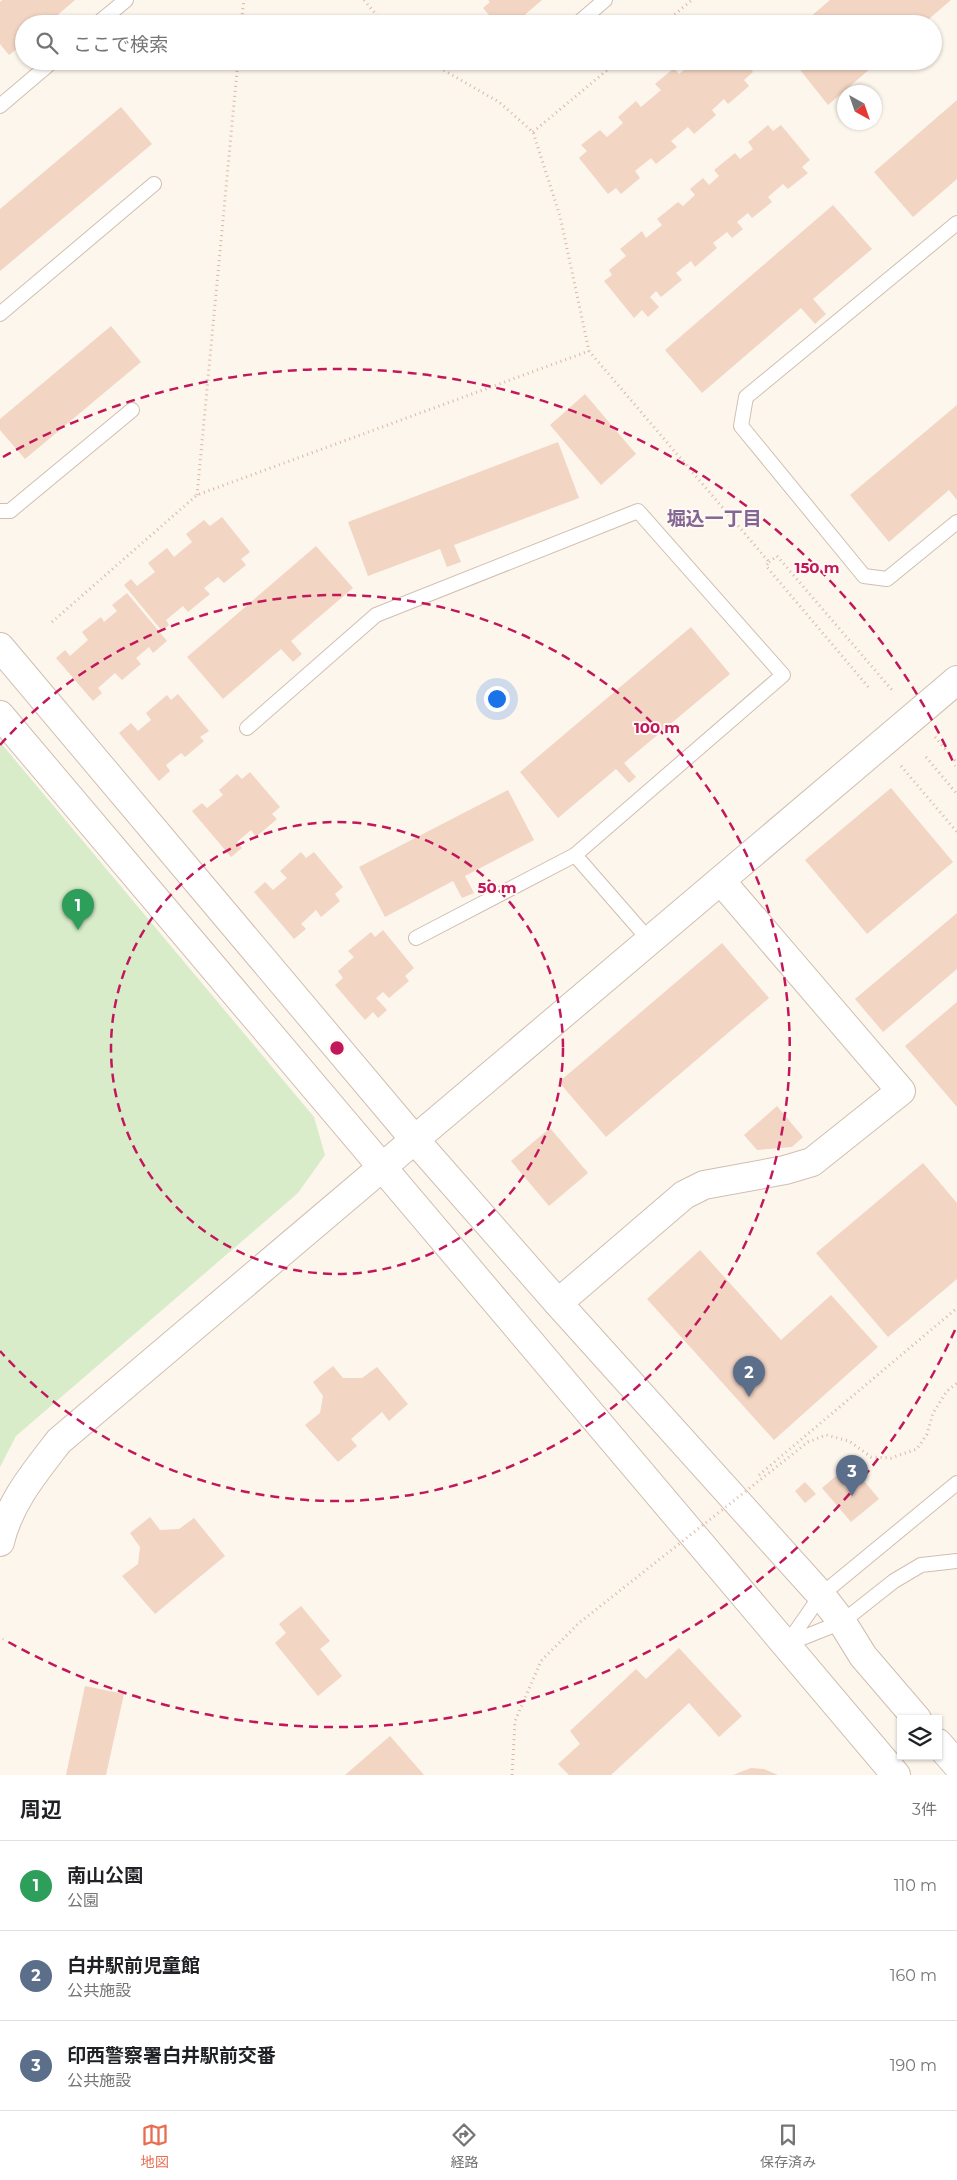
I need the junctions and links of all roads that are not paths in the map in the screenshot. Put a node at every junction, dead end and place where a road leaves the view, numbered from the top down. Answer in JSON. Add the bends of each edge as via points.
{"nodes":[{"id":1,"x":126,"y":0,"type":"edge"},
{"id":2,"x":605,"y":0,"type":"edge"},
{"id":3,"x":108,"y":15,"type":"edge"},
{"id":4,"x":588,"y":15,"type":"edge"},
{"id":5,"x":42,"y":70,"type":"edge"},
{"id":6,"x":0,"y":106,"type":"edge"},
{"id":7,"x":154,"y":184,"type":"dead end"},
{"id":8,"x":957,"y":223,"type":"edge"},
{"id":9,"x":0,"y":314,"type":"edge"},
{"id":10,"x":132,"y":410,"type":"dead end"},
{"id":11,"x":0,"y":511,"type":"edge"},
{"id":12,"x":957,"y":522,"type":"edge"},
{"id":13,"x":0,"y":646,"type":"edge"},
{"id":14,"x":957,"y":680,"type":"edge"},
{"id":15,"x":0,"y":715,"type":"edge"},
{"id":16,"x":247,"y":728,"type":"dead end"},
{"id":17,"x":575,"y":855,"type":"junction"},
{"id":18,"x":721,"y":881,"type":"junction"},
{"id":19,"x":416,"y":938,"type":"dead end"},
{"id":20,"x":650,"y":941,"type":"junction"},
{"id":21,"x":415,"y":1140,"type":"junction"},
{"id":22,"x":382,"y":1167,"type":"junction"},
{"id":23,"x":558,"y":1303,"type":"junction"},
{"id":24,"x":957,"y":1483,"type":"edge"},
{"id":25,"x":0,"y":1542,"type":"edge"},
{"id":26,"x":957,"y":1562,"type":"edge"},
{"id":27,"x":820,"y":1595,"type":"junction"},
{"id":28,"x":842,"y":1622,"type":"junction"},
{"id":29,"x":787,"y":1644,"type":"junction"},
{"id":30,"x":914,"y":1715,"type":"edge"},
{"id":31,"x":942,"y":1748,"type":"edge"},
{"id":32,"x":957,"y":1765,"type":"edge"},
{"id":33,"x":896,"y":1775,"type":"edge"}],
"edges":[{"from":1,"to":3,"type":"lane"},
{"from":2,"to":4,"type":"lane"},
{"from":5,"to":6,"type":"lane"},
{"from":7,"to":9,"type":"lane"},
{"from":8,"to":12,"type":"lane","via":[[746,397],[740,426],[864,576],[887,579]]},
{"from":10,"to":11,"type":"lane","via":[[10,511]]},
{"from":13,"to":21,"type":"street"},
{"from":14,"to":18,"type":"street"},
{"from":15,"to":22,"type":"street"},
{"from":16,"to":17,"type":"lane","via":[[376,615],[638,511],[783,675]]},
{"from":17,"to":19,"type":"lane"},
{"from":17,"to":20,"type":"lane"},
{"from":18,"to":20,"type":"street"},
{"from":18,"to":23,"type":"street","via":[[901,1091],[812,1162],[704,1185],[684,1195]]},
{"from":20,"to":21,"type":"street"},
{"from":21,"to":22,"type":"street"},
{"from":21,"to":23,"type":"street"},
{"from":22,"to":25,"type":"street","via":[[59,1441],[27,1483],[4,1527]]},
{"from":22,"to":29,"type":"street"},
{"from":23,"to":27,"type":"street"},
{"from":24,"to":27,"type":"lane"},
{"from":26,"to":28,"type":"lane","via":[[921,1565],[894,1581]]},
{"from":27,"to":28,"type":"street"},
{"from":27,"to":29,"type":"lane"},
{"from":28,"to":29,"type":"lane"},
{"from":28,"to":30,"type":"street","via":[[863,1656]]},
{"from":29,"to":33,"type":"street"},
{"from":31,"to":32,"type":"street"}]}
